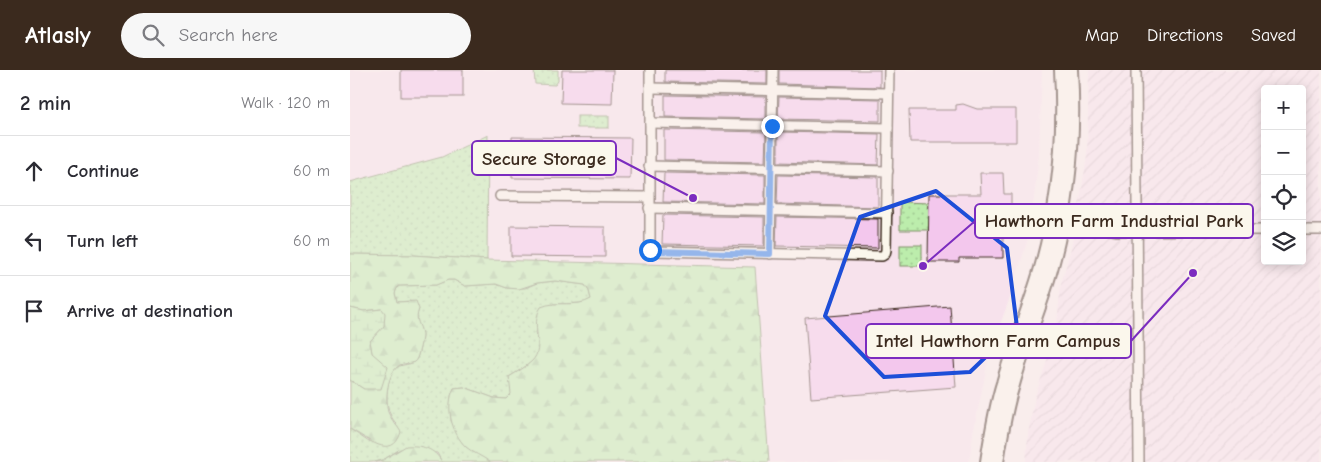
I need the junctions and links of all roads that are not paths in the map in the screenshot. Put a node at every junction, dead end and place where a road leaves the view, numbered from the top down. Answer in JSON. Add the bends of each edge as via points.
{"nodes":[{"id":1,"x":650,"y":70,"type":"edge"},
{"id":2,"x":773,"y":70,"type":"edge"},
{"id":3,"x":889,"y":70,"type":"edge"},
{"id":4,"x":1066,"y":70,"type":"edge"},
{"id":5,"x":1136,"y":70,"type":"edge"},
{"id":6,"x":650,"y":88,"type":"junction"},
{"id":7,"x":772,"y":90,"type":"junction"},
{"id":8,"x":888,"y":93,"type":"junction"},
{"id":9,"x":650,"y":123,"type":"junction"},
{"id":10,"x":772,"y":126,"type":"junction"},
{"id":11,"x":888,"y":128,"type":"junction"},
{"id":12,"x":649,"y":166,"type":"junction"},
{"id":13,"x":772,"y":168,"type":"junction"},
{"id":14,"x":888,"y":171,"type":"junction"},
{"id":15,"x":500,"y":196,"type":"dead end"},
{"id":16,"x":649,"y":197,"type":"junction"},
{"id":17,"x":649,"y":208,"type":"junction"},
{"id":18,"x":771,"y":210,"type":"junction"},
{"id":19,"x":887,"y":213,"type":"junction"},
{"id":20,"x":1057,"y":218,"type":"junction"},
{"id":21,"x":1261,"y":230,"type":"edge"},
{"id":22,"x":1306,"y":230,"type":"edge"},
{"id":23,"x":1321,"y":230,"type":"edge"},
{"id":24,"x":1137,"y":232,"type":"junction"},
{"id":25,"x":770,"y":254,"type":"junction"},
{"id":26,"x":992,"y":462,"type":"edge"},
{"id":27,"x":1139,"y":462,"type":"edge"}],
"edges":[{"from":1,"to":6,"type":"lane"},
{"from":2,"to":7,"type":"lane"},
{"from":3,"to":8,"type":"lane"},
{"from":4,"to":20,"type":"street","via":[[1065,158]]},
{"from":5,"to":24,"type":"lane"},
{"from":6,"to":7,"type":"lane"},
{"from":6,"to":9,"type":"lane"},
{"from":7,"to":8,"type":"lane"},
{"from":7,"to":10,"type":"lane"},
{"from":8,"to":11,"type":"lane"},
{"from":9,"to":10,"type":"lane"},
{"from":9,"to":12,"type":"lane"},
{"from":10,"to":11,"type":"lane"},
{"from":10,"to":13,"type":"lane"},
{"from":11,"to":14,"type":"lane"},
{"from":12,"to":13,"type":"lane"},
{"from":12,"to":16,"type":"lane"},
{"from":13,"to":14,"type":"lane"},
{"from":13,"to":18,"type":"lane"},
{"from":14,"to":19,"type":"lane"},
{"from":15,"to":16,"type":"lane"},
{"from":16,"to":17,"type":"lane"},
{"from":17,"to":18,"type":"lane"},
{"from":17,"to":25,"type":"lane","via":[[650,250]]},
{"from":18,"to":19,"type":"lane"},
{"from":18,"to":25,"type":"lane"},
{"from":19,"to":25,"type":"lane","via":[[886,250],[882,256]]},
{"from":20,"to":24,"type":"lane","via":[[1116,231]]},
{"from":20,"to":26,"type":"street","via":[[1047,266],[1007,385]]},
{"from":21,"to":24,"type":"lane"},
{"from":22,"to":23,"type":"lane"},
{"from":24,"to":27,"type":"lane"}]}
